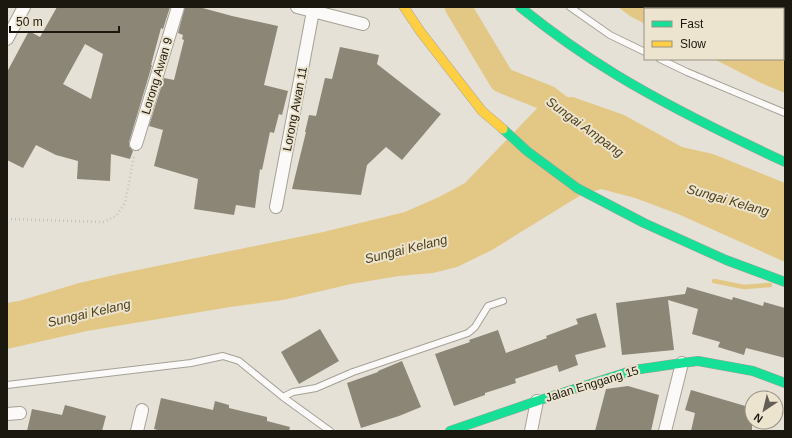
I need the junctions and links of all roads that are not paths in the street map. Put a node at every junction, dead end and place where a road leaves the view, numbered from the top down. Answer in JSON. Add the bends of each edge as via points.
{"nodes":[{"id":1,"x":24,"y":7,"type":"edge"},
{"id":2,"x":178,"y":7,"type":"edge"},
{"id":3,"x":297,"y":7,"type":"edge"},
{"id":4,"x":404,"y":7,"type":"edge"},
{"id":5,"x":520,"y":7,"type":"edge"},
{"id":6,"x":570,"y":7,"type":"edge"},
{"id":7,"x":313,"y":11,"type":"junction"},
{"id":8,"x":363,"y":24,"type":"dead end"},
{"id":9,"x":7,"y":39,"type":"edge"},
{"id":10,"x":644,"y":52,"type":"edge"},
{"id":11,"x":662,"y":60,"type":"edge"},
{"id":12,"x":785,"y":113,"type":"edge"},
{"id":13,"x":136,"y":144,"type":"road end"},
{"id":14,"x":785,"y":162,"type":"edge"},
{"id":15,"x":276,"y":207,"type":"dead end"},
{"id":16,"x":785,"y":282,"type":"edge"},
{"id":17,"x":503,"y":301,"type":"dead end"},
{"id":18,"x":682,"y":363,"type":"junction"},
{"id":19,"x":785,"y":383,"type":"edge"},
{"id":20,"x":7,"y":385,"type":"edge"},
{"id":21,"x":283,"y":397,"type":"junction"},
{"id":22,"x":537,"y":401,"type":"junction"},
{"id":23,"x":142,"y":410,"type":"dead end"},
{"id":24,"x":20,"y":413,"type":"dead end"},
{"id":25,"x":7,"y":414,"type":"edge"},
{"id":26,"x":137,"y":431,"type":"edge"},
{"id":27,"x":330,"y":431,"type":"edge"},
{"id":28,"x":450,"y":431,"type":"edge"},
{"id":29,"x":531,"y":431,"type":"edge"},
{"id":30,"x":665,"y":431,"type":"edge"}],
"edges":[{"from":1,"to":9,"type":"street"},
{"from":2,"to":13,"type":"street","name":"Lorong Awan 9"},
{"from":3,"to":7,"type":"street"},
{"from":4,"to":16,"type":"main road","via":[[482,111],[527,151],[577,188],[644,223],[726,260]]},
{"from":5,"to":14,"type":"main road","via":[[549,30],[624,80],[677,110]]},
{"from":6,"to":10,"type":"lane","via":[[610,35]]},
{"from":7,"to":8,"type":"street"},
{"from":7,"to":15,"type":"street","name":"Lorong Awan 11"},
{"from":11,"to":12,"type":"lane"},
{"from":17,"to":21,"type":"lane","via":[[488,306],[475,327],[468,333],[353,372],[316,388],[293,392]]},
{"from":18,"to":19,"type":"main road","name":"Jalan Enggang 15","via":[[698,361],[753,371]]},
{"from":18,"to":22,"type":"main road","name":"Jalan Enggang 15","via":[[634,370]]},
{"from":18,"to":30,"type":"street"},
{"from":20,"to":21,"type":"lane","via":[[223,356],[239,361]]},
{"from":21,"to":27,"type":"lane"},
{"from":22,"to":28,"type":"main road","name":"Jalan Enggang 15"},
{"from":22,"to":29,"type":"street"},
{"from":23,"to":26,"type":"street"},
{"from":24,"to":25,"type":"street"}]}
